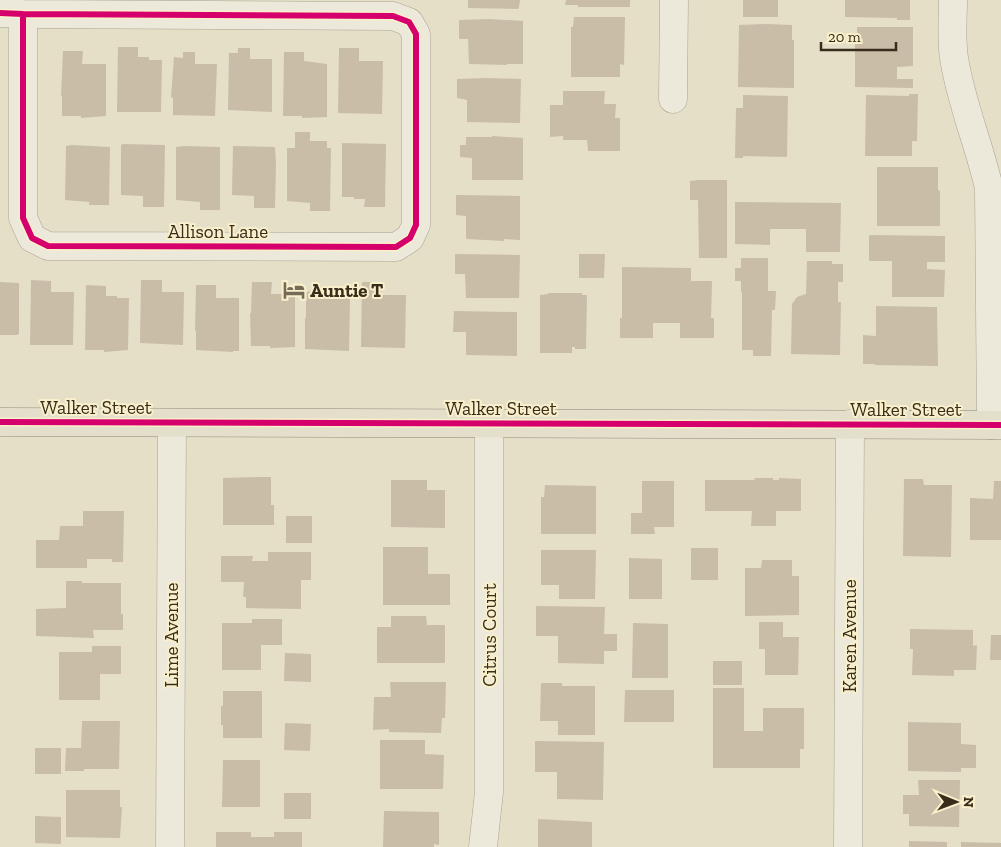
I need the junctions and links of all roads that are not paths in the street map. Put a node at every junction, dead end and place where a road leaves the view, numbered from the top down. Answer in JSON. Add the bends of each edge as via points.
{"nodes":[{"id":1,"x":674,"y":0,"type":"edge"},
{"id":2,"x":953,"y":0,"type":"edge"},
{"id":3,"x":12,"y":14,"type":"edge"},
{"id":4,"x":673,"y":99,"type":"dead end"},
{"id":5,"x":0,"y":422,"type":"edge"},
{"id":6,"x":172,"y":423,"type":"junction"},
{"id":7,"x":489,"y":423,"type":"junction"},
{"id":8,"x":850,"y":424,"type":"junction"},
{"id":9,"x":996,"y":425,"type":"edge"},
{"id":10,"x":170,"y":847,"type":"edge"},
{"id":11,"x":483,"y":847,"type":"edge"},
{"id":12,"x":848,"y":847,"type":"edge"}],
"edges":[{"from":1,"to":4,"type":"street"},
{"from":2,"to":9,"type":"street","via":[[953,56],[989,188]]},
{"from":3,"to":3,"type":"street","name":"Allison Lane","via":[[23,218],[32,238],[48,246],[396,247],[410,238],[416,225],[416,34],[409,22],[393,16]]},
{"from":5,"to":6,"type":"main road","name":"Walker Street"},
{"from":6,"to":7,"type":"main road","name":"Walker Street"},
{"from":6,"to":10,"type":"street","name":"Lime Avenue"},
{"from":7,"to":8,"type":"main road","name":"Walker Street"},
{"from":7,"to":11,"type":"street","name":"Citrus Court","via":[[489,792]]},
{"from":8,"to":9,"type":"main road","name":"Walker Street"},
{"from":8,"to":12,"type":"street","name":"Karen Avenue"}]}
